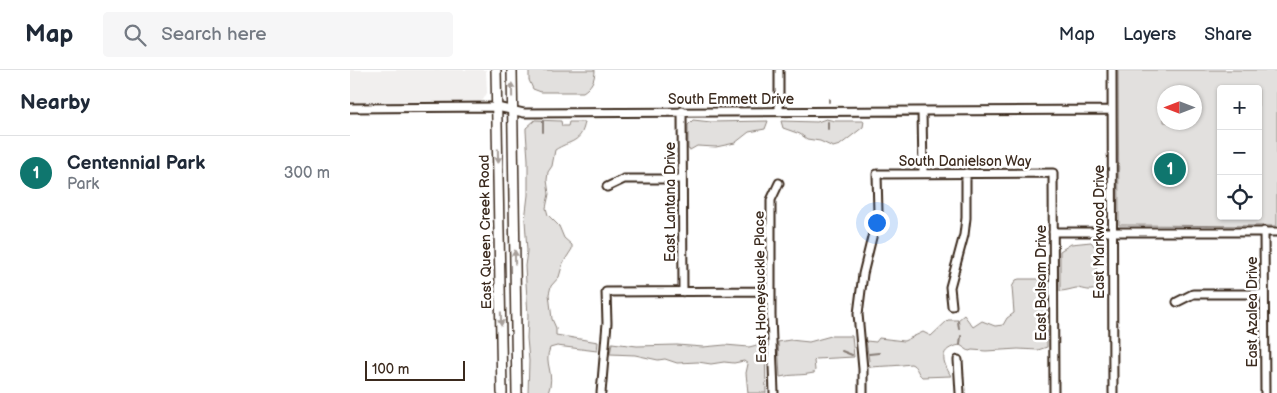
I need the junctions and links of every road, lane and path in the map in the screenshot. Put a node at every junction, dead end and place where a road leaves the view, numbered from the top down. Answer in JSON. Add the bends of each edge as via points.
{"nodes":[{"id":1,"x":496,"y":70,"type":"edge"},
{"id":2,"x":512,"y":70,"type":"edge"},
{"id":3,"x":779,"y":70,"type":"edge"},
{"id":4,"x":1112,"y":70,"type":"edge"},
{"id":5,"x":350,"y":108,"type":"edge"},
{"id":6,"x":505,"y":109,"type":"junction"},
{"id":7,"x":1112,"y":110,"type":"junction"},
{"id":8,"x":682,"y":111,"type":"junction"},
{"id":9,"x":779,"y":111,"type":"junction"},
{"id":10,"x":922,"y":111,"type":"junction"},
{"id":11,"x":923,"y":173,"type":"junction"},
{"id":12,"x":966,"y":173,"type":"junction"},
{"id":13,"x":1053,"y":173,"type":"joint"},
{"id":14,"x":682,"y":179,"type":"junction"},
{"id":15,"x":779,"y":183,"type":"dead end"},
{"id":16,"x":607,"y":187,"type":"dead end"},
{"id":17,"x":1264,"y":231,"type":"junction"},
{"id":18,"x":1053,"y":232,"type":"junction"},
{"id":19,"x":1111,"y":232,"type":"junction"},
{"id":20,"x":1277,"y":232,"type":"edge"},
{"id":21,"x":771,"y":291,"type":"junction"},
{"id":22,"x":683,"y":292,"type":"junction"},
{"id":23,"x":1264,"y":294,"type":"junction"},
{"id":24,"x":1177,"y":302,"type":"dead end"},
{"id":25,"x":952,"y":306,"type":"dead end"},
{"id":26,"x":958,"y":360,"type":"dead end"},
{"id":27,"x":502,"y":393,"type":"edge"},
{"id":28,"x":517,"y":393,"type":"edge"},
{"id":29,"x":601,"y":393,"type":"edge"},
{"id":30,"x":774,"y":393,"type":"edge"},
{"id":31,"x":863,"y":393,"type":"edge"},
{"id":32,"x":960,"y":393,"type":"edge"},
{"id":33,"x":1054,"y":393,"type":"edge"},
{"id":34,"x":1113,"y":393,"type":"edge"},
{"id":35,"x":1265,"y":393,"type":"edge"}],
"edges":[{"from":1,"to":6,"type":"main road","name":"East Queen Creek Road"},
{"from":6,"to":2,"type":"main road","name":"East Queen Creek Road","one_way":true},
{"from":3,"to":9,"type":"street"},
{"from":4,"to":7,"type":"street","name":"East Markwood Drive"},
{"from":5,"to":6,"type":"street","name":"South Emmett Drive"},
{"from":6,"to":8,"type":"street","name":"South Emmett Drive","via":[[524,113]]},
{"from":6,"to":27,"type":"main road","name":"East Queen Creek Road","one_way":true},
{"from":28,"to":6,"type":"main road","name":"East Queen Creek Road","one_way":true},
{"from":7,"to":10,"type":"street","name":"South Emmett Drive"},
{"from":7,"to":19,"type":"street","name":"East Markwood Drive"},
{"from":8,"to":9,"type":"street","name":"South Emmett Drive"},
{"from":8,"to":14,"type":"street","name":"East Lantana Drive"},
{"from":9,"to":10,"type":"street","name":"South Emmett Drive"},
{"from":10,"to":11,"type":"street"},
{"from":11,"to":12,"type":"street","name":"South Danielson Way"},
{"from":11,"to":31,"type":"street","name":"South Danielson Way","via":[[877,174],[878,213],[863,274],[858,314]]},
{"from":12,"to":13,"type":"street","name":"South Danielson Way"},
{"from":12,"to":25,"type":"street","via":[[966,218],[950,287]]},
{"from":13,"to":18,"type":"street","name":"East Balsam Drive"},
{"from":14,"to":16,"type":"street","via":[[624,179]]},
{"from":14,"to":22,"type":"street","name":"East Lantana Drive"},
{"from":15,"to":21,"type":"street","name":"East Honeysuckle Place","via":[[770,200]]},
{"from":17,"to":19,"type":"street"},
{"from":17,"to":20,"type":"street"},
{"from":17,"to":23,"type":"street","name":"East Azalea Drive"},
{"from":18,"to":19,"type":"street"},
{"from":18,"to":33,"type":"street","name":"East Balsam Drive"},
{"from":19,"to":34,"type":"street","name":"East Markwood Drive"},
{"from":21,"to":22,"type":"street"},
{"from":21,"to":30,"type":"street","name":"East Honeysuckle Place"},
{"from":22,"to":29,"type":"street","via":[[606,292],[607,323]]},
{"from":23,"to":24,"type":"street","via":[[1193,294]]},
{"from":23,"to":35,"type":"street","name":"East Azalea Drive"},
{"from":26,"to":32,"type":"street"}]}
